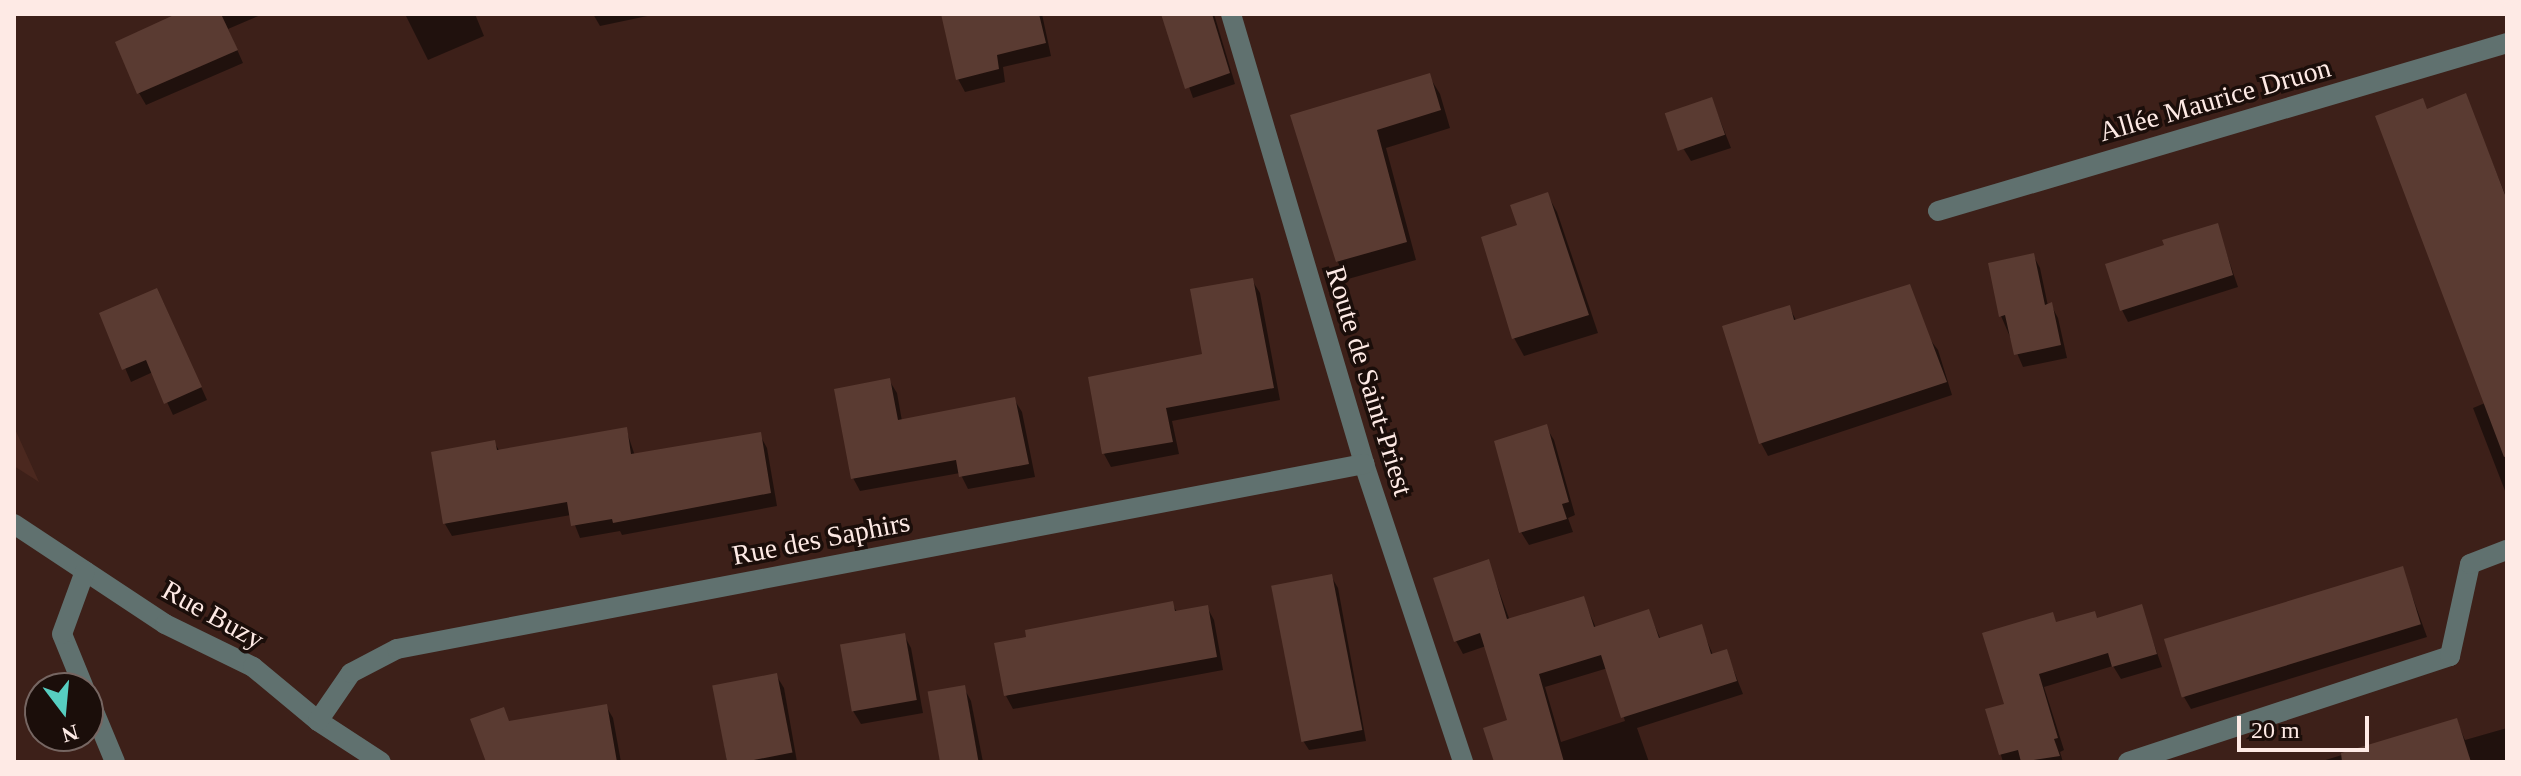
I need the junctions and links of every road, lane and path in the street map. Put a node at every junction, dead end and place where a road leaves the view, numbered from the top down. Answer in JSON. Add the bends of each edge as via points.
{"nodes":[{"id":1,"x":1231,"y":14,"type":"edge"},
{"id":2,"x":2507,"y":43,"type":"edge"},
{"id":3,"x":1938,"y":211,"type":"dead end"},
{"id":4,"x":1364,"y":464,"type":"junction"},
{"id":5,"x":14,"y":524,"type":"edge"},
{"id":6,"x":2507,"y":550,"type":"edge"},
{"id":7,"x":85,"y":571,"type":"junction"},
{"id":8,"x":77,"y":672,"type":"edge"},
{"id":9,"x":318,"y":721,"type":"junction"},
{"id":10,"x":104,"y":736,"type":"edge"},
{"id":11,"x":115,"y":762,"type":"edge"},
{"id":12,"x":381,"y":762,"type":"edge"},
{"id":13,"x":1463,"y":762,"type":"edge"},
{"id":14,"x":2128,"y":762,"type":"edge"}],
"edges":[{"from":1,"to":4,"type":"street","name":"Route de Saint-Priest"},
{"from":2,"to":3,"type":"street","name":"Allée Maurice Druon"},
{"from":4,"to":9,"type":"street","name":"Rue des Saphirs","via":[[397,649],[351,673]]},
{"from":4,"to":13,"type":"street","name":"Route de Saint-Priest"},
{"from":5,"to":7,"type":"street","name":"Rue Buzy"},
{"from":6,"to":14,"type":"street","via":[[2470,564],[2450,656]]},
{"from":7,"to":8,"type":"street","via":[[62,634]]},
{"from":7,"to":9,"type":"street","name":"Rue Buzy","via":[[165,624],[253,667]]},
{"from":9,"to":12,"type":"street","name":"Rue Buzy"},
{"from":10,"to":11,"type":"street"}]}
